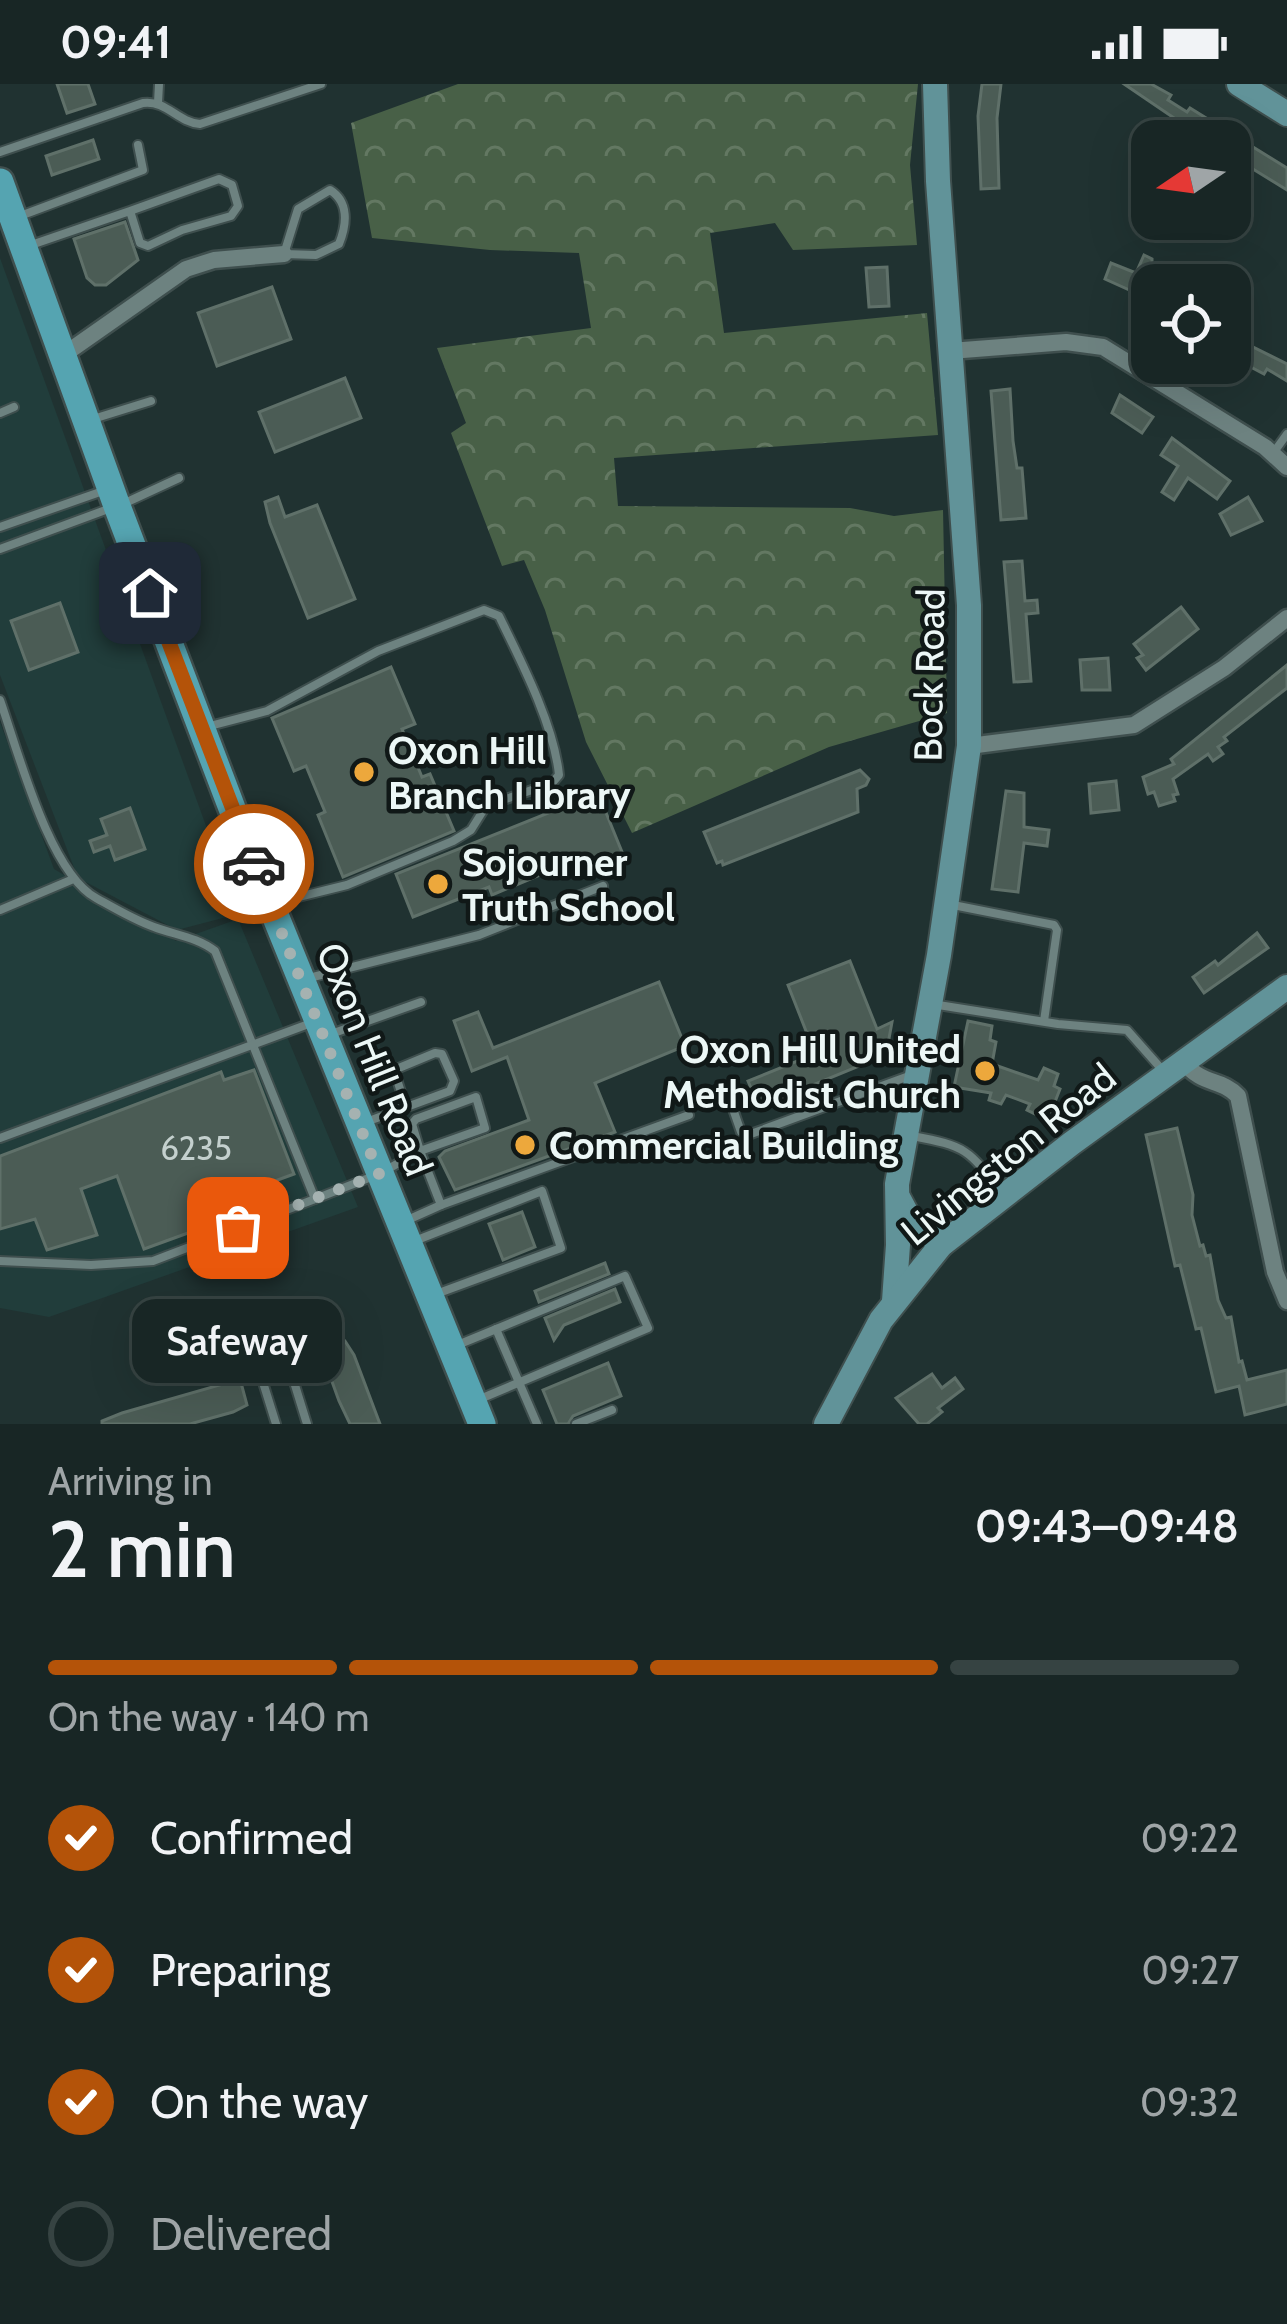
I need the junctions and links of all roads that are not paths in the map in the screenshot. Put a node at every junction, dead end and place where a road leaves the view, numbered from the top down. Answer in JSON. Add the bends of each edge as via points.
{"nodes":[{"id":1,"x":159,"y":84,"type":"edge"},
{"id":2,"x":321,"y":84,"type":"edge"},
{"id":3,"x":935,"y":84,"type":"edge"},
{"id":4,"x":1239,"y":84,"type":"edge"},
{"id":5,"x":158,"y":103,"type":"junction"},
{"id":6,"x":1287,"y":114,"type":"edge"},
{"id":7,"x":138,"y":145,"type":"dead end"},
{"id":8,"x":0,"y":152,"type":"edge"},
{"id":9,"x":0,"y":182,"type":"edge"},
{"id":10,"x":130,"y":211,"type":"junction"},
{"id":11,"x":14,"y":218,"type":"junction"},
{"id":12,"x":24,"y":247,"type":"junction"},
{"id":13,"x":284,"y":254,"type":"junction"},
{"id":14,"x":950,"y":351,"type":"junction"},
{"id":15,"x":62,"y":356,"type":"junction"},
{"id":16,"x":1131,"y":362,"type":"edge"},
{"id":17,"x":1166,"y":384,"type":"edge"},
{"id":18,"x":151,"y":401,"type":"dead end"},
{"id":19,"x":14,"y":407,"type":"dead end"},
{"id":20,"x":0,"y":413,"type":"edge"},
{"id":21,"x":86,"y":421,"type":"junction"},
{"id":22,"x":1287,"y":434,"type":"edge"},
{"id":23,"x":1273,"y":454,"type":"junction"},
{"id":24,"x":1287,"y":467,"type":"edge"},
{"id":25,"x":178,"y":478,"type":"dead end"},
{"id":26,"x":113,"y":497,"type":"junction"},
{"id":27,"x":0,"y":527,"type":"edge"},
{"id":28,"x":0,"y":549,"type":"edge"},
{"id":29,"x":1287,"y":618,"type":"edge"},
{"id":30,"x":0,"y":700,"type":"edge"},
{"id":31,"x":203,"y":728,"type":"junction"},
{"id":32,"x":969,"y":746,"type":"junction"},
{"id":33,"x":71,"y":880,"type":"junction"},
{"id":34,"x":603,"y":886,"type":"dead end"},
{"id":35,"x":271,"y":904,"type":"junction"},
{"id":36,"x":946,"y":904,"type":"junction"},
{"id":37,"x":0,"y":910,"type":"edge"},
{"id":38,"x":302,"y":980,"type":"junction"},
{"id":39,"x":1285,"y":994,"type":"edge"},
{"id":40,"x":421,"y":1001,"type":"dead end"},
{"id":41,"x":930,"y":1003,"type":"junction"},
{"id":42,"x":1044,"y":1022,"type":"junction"},
{"id":43,"x":321,"y":1029,"type":"junction"},
{"id":44,"x":253,"y":1044,"type":"junction"},
{"id":45,"x":1175,"y":1069,"type":"junction"},
{"id":46,"x":916,"y":1075,"type":"junction"},
{"id":47,"x":406,"y":1108,"type":"junction"},
{"id":48,"x":733,"y":1109,"type":"dead end"},
{"id":49,"x":689,"y":1115,"type":"dead end"},
{"id":50,"x":359,"y":1125,"type":"junction"},
{"id":51,"x":905,"y":1135,"type":"junction"},
{"id":52,"x":0,"y":1138,"type":"edge"},
{"id":53,"x":420,"y":1151,"type":"junction"},
{"id":54,"x":379,"y":1174,"type":"junction"},
{"id":55,"x":1003,"y":1196,"type":"junction"},
{"id":56,"x":315,"y":1199,"type":"junction"},
{"id":57,"x":898,"y":1199,"type":"junction"},
{"id":58,"x":441,"y":1205,"type":"junction"},
{"id":59,"x":404,"y":1233,"type":"junction"},
{"id":60,"x":941,"y":1244,"type":"junction"},
{"id":61,"x":0,"y":1261,"type":"edge"},
{"id":62,"x":429,"y":1297,"type":"junction"},
{"id":63,"x":1287,"y":1300,"type":"edge"},
{"id":64,"x":894,"y":1301,"type":"junction"},
{"id":65,"x":496,"y":1329,"type":"junction"},
{"id":66,"x":450,"y":1348,"type":"junction"},
{"id":67,"x":290,"y":1369,"type":"dead end"},
{"id":68,"x":261,"y":1376,"type":"dead end"},
{"id":69,"x":519,"y":1382,"type":"junction"},
{"id":70,"x":612,"y":1410,"type":"dead end"},
{"id":71,"x":478,"y":1413,"type":"edge"},
{"id":72,"x":276,"y":1424,"type":"edge"},
{"id":73,"x":307,"y":1424,"type":"edge"},
{"id":74,"x":537,"y":1424,"type":"edge"},
{"id":75,"x":576,"y":1424,"type":"edge"},
{"id":76,"x":826,"y":1424,"type":"edge"}],
"edges":[{"from":1,"to":5,"type":"lane"},
{"from":2,"to":5,"type":"lane","via":[[200,124]]},
{"from":3,"to":14,"type":"main road","name":"Bock Road"},
{"from":4,"to":6,"type":"main road"},
{"from":5,"to":8,"type":"lane"},
{"from":7,"to":11,"type":"lane","via":[[143,170]]},
{"from":9,"to":11,"type":"main road","name":"Oxon Hill Road"},
{"from":10,"to":10,"type":"lane","via":[[148,246],[231,216],[238,206],[232,184],[219,179]]},
{"from":10,"to":12,"type":"lane"},
{"from":11,"to":12,"type":"main road","name":"Oxon Hill Road"},
{"from":12,"to":15,"type":"main road","name":"Oxon Hill Road"},
{"from":13,"to":13,"type":"lane","via":[[298,209],[323,191],[336,193],[344,210],[339,244],[316,255]]},
{"from":13,"to":15,"type":"street","via":[[186,269]]},
{"from":14,"to":16,"type":"street","via":[[1082,343]]},
{"from":14,"to":32,"type":"main road","name":"Bock Road","via":[[969,605]]},
{"from":15,"to":21,"type":"main road","name":"Oxon Hill Road"},
{"from":17,"to":23,"type":"street"},
{"from":18,"to":21,"type":"lane"},
{"from":19,"to":20,"type":"lane"},
{"from":21,"to":26,"type":"main road","name":"Oxon Hill Road"},
{"from":22,"to":23,"type":"lane"},
{"from":23,"to":24,"type":"street"},
{"from":25,"to":26,"type":"lane"},
{"from":26,"to":27,"type":"lane"},
{"from":26,"to":28,"type":"lane"},
{"from":26,"to":31,"type":"main road","name":"Oxon Hill Road"},
{"from":29,"to":32,"type":"street","via":[[1135,725]]},
{"from":30,"to":33,"type":"lane"},
{"from":31,"to":35,"type":"main road","name":"Oxon Hill Road"},
{"from":31,"to":35,"type":"lane","via":[[267,711],[378,650],[484,610],[499,616],[557,753],[560,775],[552,783],[486,806],[453,841],[347,885]]},
{"from":32,"to":36,"type":"main road","name":"Bock Road"},
{"from":33,"to":37,"type":"lane"},
{"from":33,"to":44,"type":"lane","via":[[214,951]]},
{"from":34,"to":38,"type":"lane","via":[[479,934]]},
{"from":35,"to":38,"type":"main road","name":"Oxon Hill Road"},
{"from":36,"to":41,"type":"main road","name":"Bock Road"},
{"from":36,"to":42,"type":"lane","via":[[1054,925]]},
{"from":38,"to":43,"type":"main road","name":"Oxon Hill Road"},
{"from":39,"to":45,"type":"main road","name":"Livingston Road"},
{"from":40,"to":43,"type":"lane"},
{"from":41,"to":42,"type":"lane"},
{"from":41,"to":46,"type":"main road","name":"Bock Road"},
{"from":42,"to":45,"type":"lane","via":[[1127,1030]]},
{"from":43,"to":44,"type":"lane"},
{"from":43,"to":50,"type":"main road","name":"Oxon Hill Road"},
{"from":44,"to":52,"type":"lane"},
{"from":44,"to":56,"type":"lane"},
{"from":45,"to":55,"type":"main road","name":"Livingston Road"},
{"from":45,"to":63,"type":"street","via":[[1238,1096]]},
{"from":46,"to":48,"type":"lane","via":[[748,1136]]},
{"from":46,"to":51,"type":"main road","name":"Bock Road"},
{"from":47,"to":47,"type":"lane","via":[[454,1087],[442,1054],[394,1070]]},
{"from":47,"to":50,"type":"lane"},
{"from":49,"to":58,"type":"lane"},
{"from":50,"to":54,"type":"main road","name":"Oxon Hill Road"},
{"from":51,"to":55,"type":"lane","via":[[962,1148]]},
{"from":51,"to":57,"type":"main road","name":"Bock Road"},
{"from":53,"to":53,"type":"lane","via":[[416,1119],[476,1097],[485,1128]]},
{"from":53,"to":54,"type":"lane"},
{"from":53,"to":58,"type":"lane"},
{"from":54,"to":56,"type":"lane"},
{"from":54,"to":59,"type":"main road","name":"Oxon Hill Road"},
{"from":55,"to":60,"type":"main road","name":"Livingston Road"},
{"from":56,"to":61,"type":"lane","via":[[153,1262]]},
{"from":57,"to":60,"type":"main road"},
{"from":57,"to":64,"type":"main road","name":"Bock Road"},
{"from":58,"to":59,"type":"lane"},
{"from":59,"to":62,"type":"main road","name":"Oxon Hill Road"},
{"from":59,"to":62,"type":"lane","via":[[542,1191],[561,1248]]},
{"from":60,"to":64,"type":"main road","name":"Livingston Road"},
{"from":62,"to":66,"type":"main road","name":"Oxon Hill Road"},
{"from":64,"to":76,"type":"main road","name":"Livingston Road"},
{"from":65,"to":66,"type":"lane"},
{"from":65,"to":69,"type":"lane"},
{"from":65,"to":69,"type":"lane","via":[[625,1276],[648,1328]]},
{"from":66,"to":71,"type":"main road","name":"Oxon Hill Road"},
{"from":67,"to":73,"type":"lane"},
{"from":68,"to":72,"type":"lane"},
{"from":69,"to":71,"type":"lane"},
{"from":69,"to":74,"type":"lane"},
{"from":70,"to":75,"type":"lane"}]}
